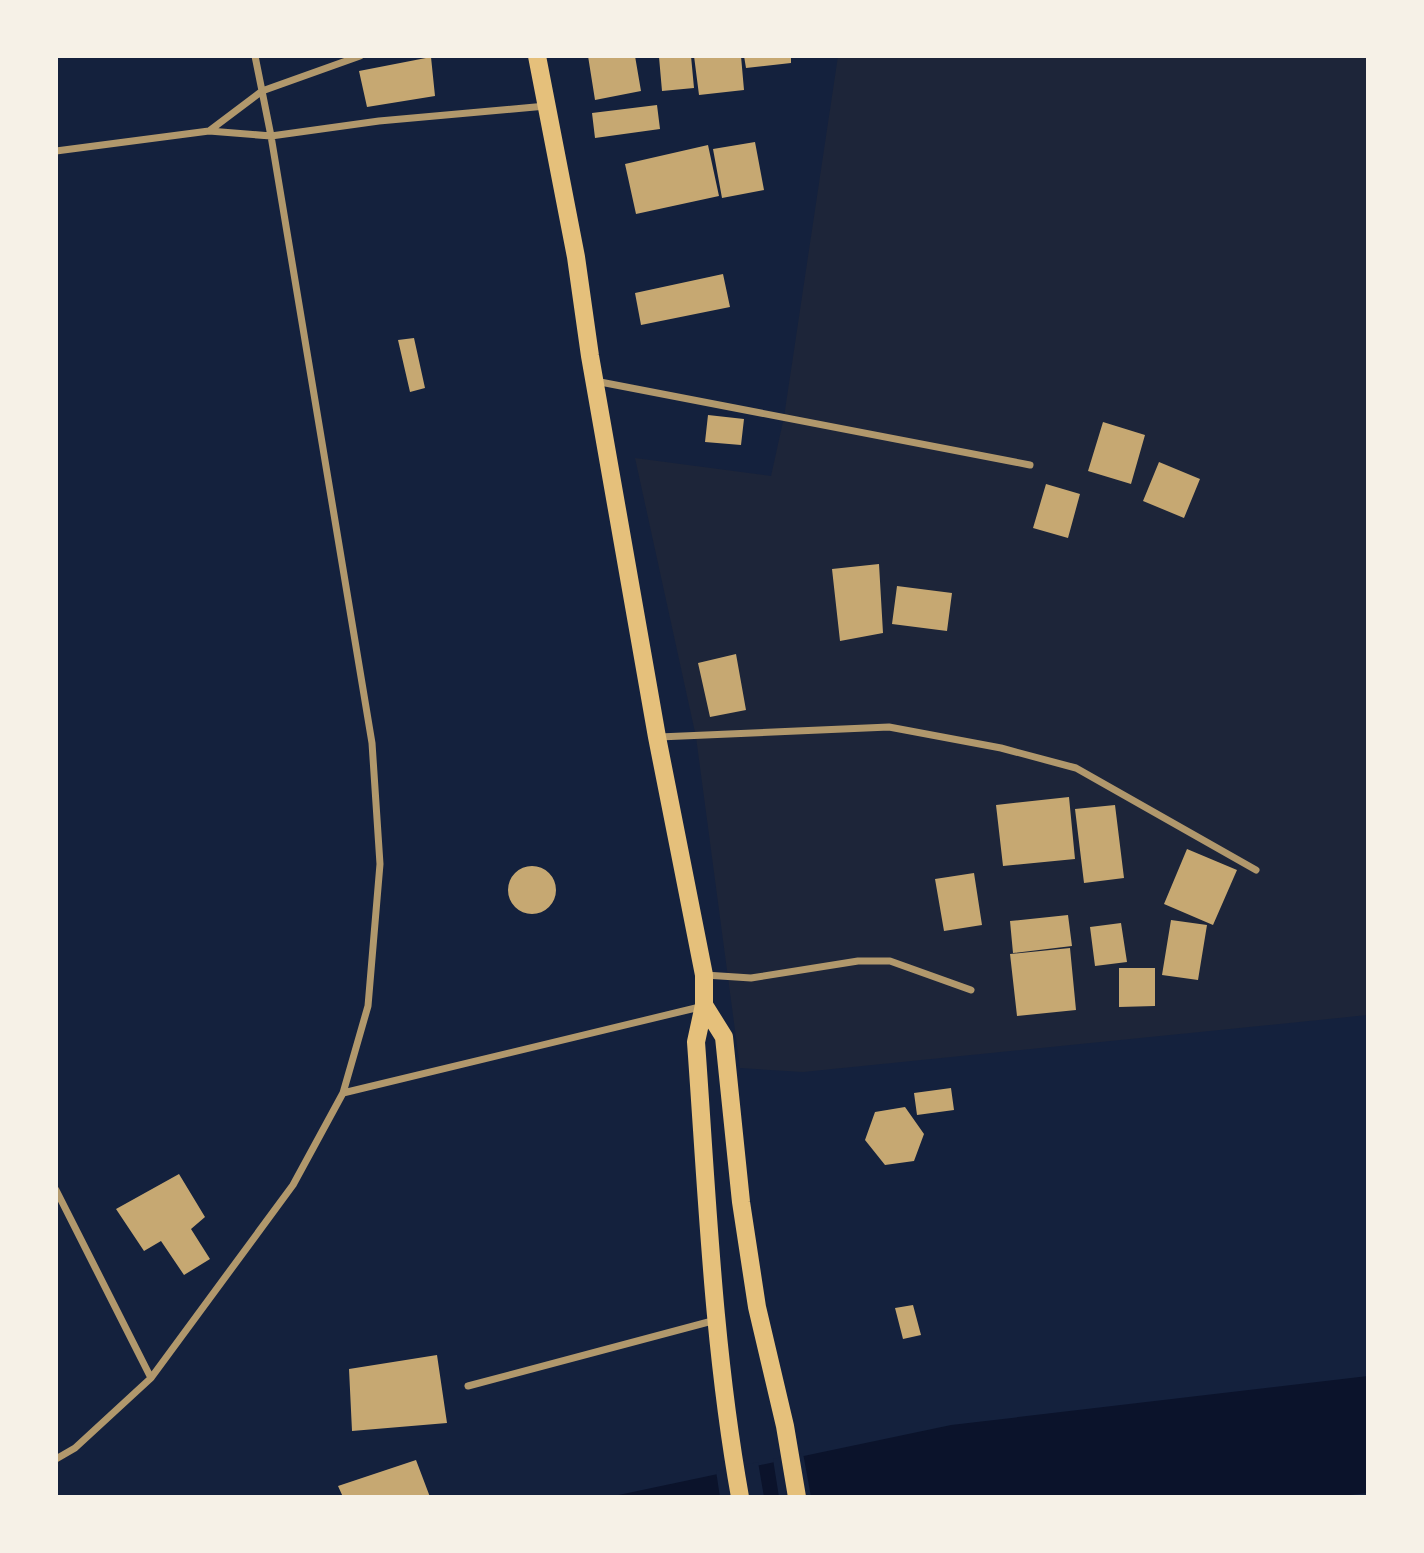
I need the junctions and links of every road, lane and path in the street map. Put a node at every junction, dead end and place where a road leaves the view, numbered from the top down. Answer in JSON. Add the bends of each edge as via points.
{"nodes":[{"id":1,"x":255,"y":56,"type":"edge"},
{"id":2,"x":360,"y":56,"type":"edge"},
{"id":3,"x":537,"y":56,"type":"edge"},
{"id":4,"x":262,"y":91,"type":"junction"},
{"id":5,"x":547,"y":106,"type":"junction"},
{"id":6,"x":209,"y":131,"type":"junction"},
{"id":7,"x":271,"y":136,"type":"junction"},
{"id":8,"x":56,"y":151,"type":"edge"},
{"id":9,"x":595,"y":381,"type":"junction"},
{"id":10,"x":1030,"y":465,"type":"dead end"},
{"id":11,"x":657,"y":737,"type":"junction"},
{"id":12,"x":1256,"y":870,"type":"dead end"},
{"id":13,"x":704,"y":975,"type":"junction"},
{"id":14,"x":971,"y":990,"type":"dead end"},
{"id":15,"x":705,"y":1005,"type":"junction"},
{"id":16,"x":343,"y":1093,"type":"junction"},
{"id":17,"x":56,"y":1190,"type":"edge"},
{"id":18,"x":717,"y":1320,"type":"junction"},
{"id":19,"x":151,"y":1378,"type":"junction"},
{"id":20,"x":468,"y":1386,"type":"dead end"},
{"id":21,"x":56,"y":1459,"type":"edge"},
{"id":22,"x":740,"y":1497,"type":"edge"},
{"id":23,"x":797,"y":1497,"type":"edge"}],
"edges":[{"from":1,"to":4,"type":"street"},
{"from":2,"to":4,"type":"street"},
{"from":3,"to":5,"type":"main road"},
{"from":4,"to":6,"type":"street"},
{"from":4,"to":7,"type":"street"},
{"from":5,"to":7,"type":"street"},
{"from":5,"to":9,"type":"main road"},
{"from":6,"to":7,"type":"street"},
{"from":6,"to":8,"type":"street"},
{"from":7,"to":16,"type":"street","via":[[372,743],[380,864],[369,1006]]},
{"from":9,"to":10,"type":"street"},
{"from":9,"to":11,"type":"main road"},
{"from":11,"to":12,"type":"street","via":[[889,727],[1001,748],[1076,768]]},
{"from":11,"to":13,"type":"main road"},
{"from":13,"to":14,"type":"street","via":[[751,978],[858,961],[890,961]]},
{"from":13,"to":15,"type":"main road"},
{"from":15,"to":16,"type":"street"},
{"from":15,"to":18,"type":"main road","via":[[696,1042]]},
{"from":15,"to":23,"type":"main road","via":[[724,1037],[757,1307]]},
{"from":16,"to":19,"type":"street","via":[[293,1185]]},
{"from":17,"to":19,"type":"street"},
{"from":18,"to":20,"type":"street"},
{"from":18,"to":22,"type":"main road"},
{"from":19,"to":21,"type":"street","via":[[75,1448]]}]}
